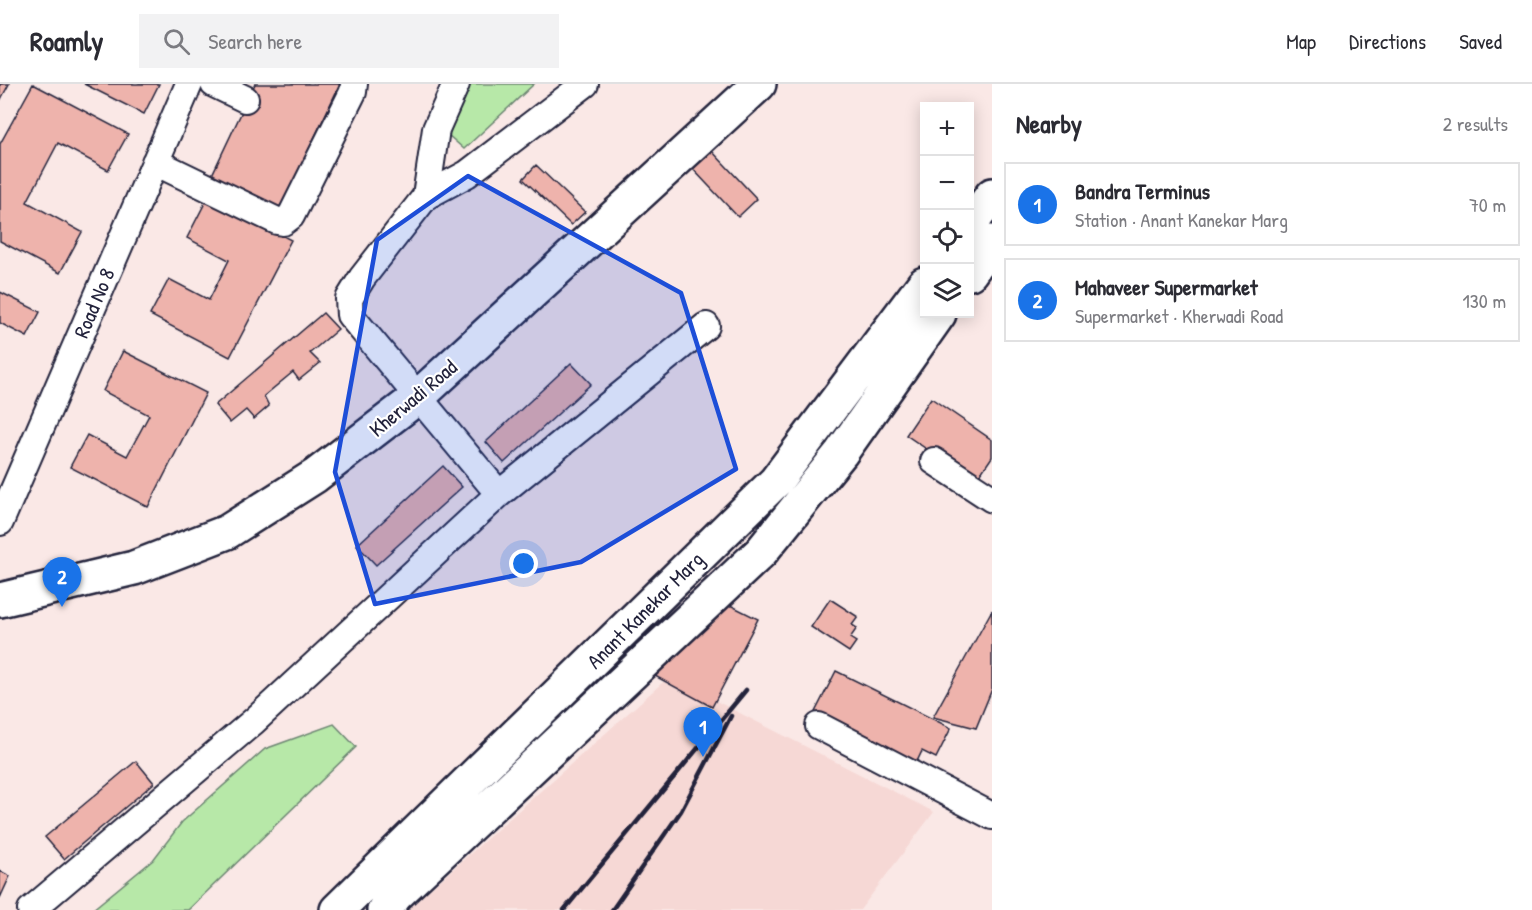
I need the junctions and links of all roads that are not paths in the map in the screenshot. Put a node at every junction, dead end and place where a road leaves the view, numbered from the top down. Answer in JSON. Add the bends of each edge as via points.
{"nodes":[{"id":1,"x":189,"y":84,"type":"edge"},
{"id":2,"x":214,"y":84,"type":"edge"},
{"id":3,"x":354,"y":84,"type":"edge"},
{"id":4,"x":456,"y":84,"type":"edge"},
{"id":5,"x":585,"y":84,"type":"edge"},
{"id":6,"x":759,"y":84,"type":"edge"},
{"id":7,"x":245,"y":99,"type":"dead end"},
{"id":8,"x":155,"y":162,"type":"junction"},
{"id":9,"x":992,"y":195,"type":"edge"},
{"id":10,"x":426,"y":196,"type":"junction"},
{"id":11,"x":974,"y":218,"type":"edge"},
{"id":12,"x":992,"y":242,"type":"edge"},
{"id":13,"x":974,"y":266,"type":"edge"},
{"id":14,"x":920,"y":289,"type":"edge"},
{"id":15,"x":936,"y":318,"type":"edge"},
{"id":16,"x":706,"y":326,"type":"dead end"},
{"id":17,"x":418,"y":398,"type":"junction"},
{"id":18,"x":934,"y":461,"type":"dead end"},
{"id":19,"x":499,"y":494,"type":"junction"},
{"id":20,"x":992,"y":499,"type":"edge"},
{"id":21,"x":0,"y":522,"type":"edge"},
{"id":22,"x":0,"y":600,"type":"edge"},
{"id":23,"x":819,"y":726,"type":"dead end"},
{"id":24,"x":992,"y":816,"type":"edge"},
{"id":25,"x":31,"y":910,"type":"edge"},
{"id":26,"x":337,"y":910,"type":"edge"},
{"id":27,"x":384,"y":910,"type":"edge"}],
"edges":[{"from":1,"to":8,"type":"street","name":"Road No 8"},
{"from":2,"to":7,"type":"street"},
{"from":3,"to":8,"type":"street","via":[[291,216],[283,222]]},
{"from":4,"to":10,"type":"street","via":[[436,129]]},
{"from":5,"to":10,"type":"street","via":[[467,174]]},
{"from":6,"to":17,"type":"street","name":"Kherwadi Road"},
{"from":8,"to":21,"type":"street","name":"Road No 8"},
{"from":9,"to":11,"type":"street"},
{"from":10,"to":17,"type":"street","via":[[349,299],[350,315]]},
{"from":12,"to":13,"type":"street"},
{"from":14,"to":26,"type":"street","name":"Anant Kanekar Marg","via":[[776,481]]},
{"from":15,"to":27,"type":"street","name":"Anant Kanekar Marg","via":[[841,453],[761,552]]},
{"from":16,"to":19,"type":"street"},
{"from":17,"to":19,"type":"street"},
{"from":17,"to":22,"type":"street","name":"Kherwadi Road","via":[[315,476],[226,532],[134,568]]},
{"from":18,"to":20,"type":"street"},
{"from":19,"to":25,"type":"street","via":[[254,721]]},
{"from":23,"to":24,"type":"street"}]}
